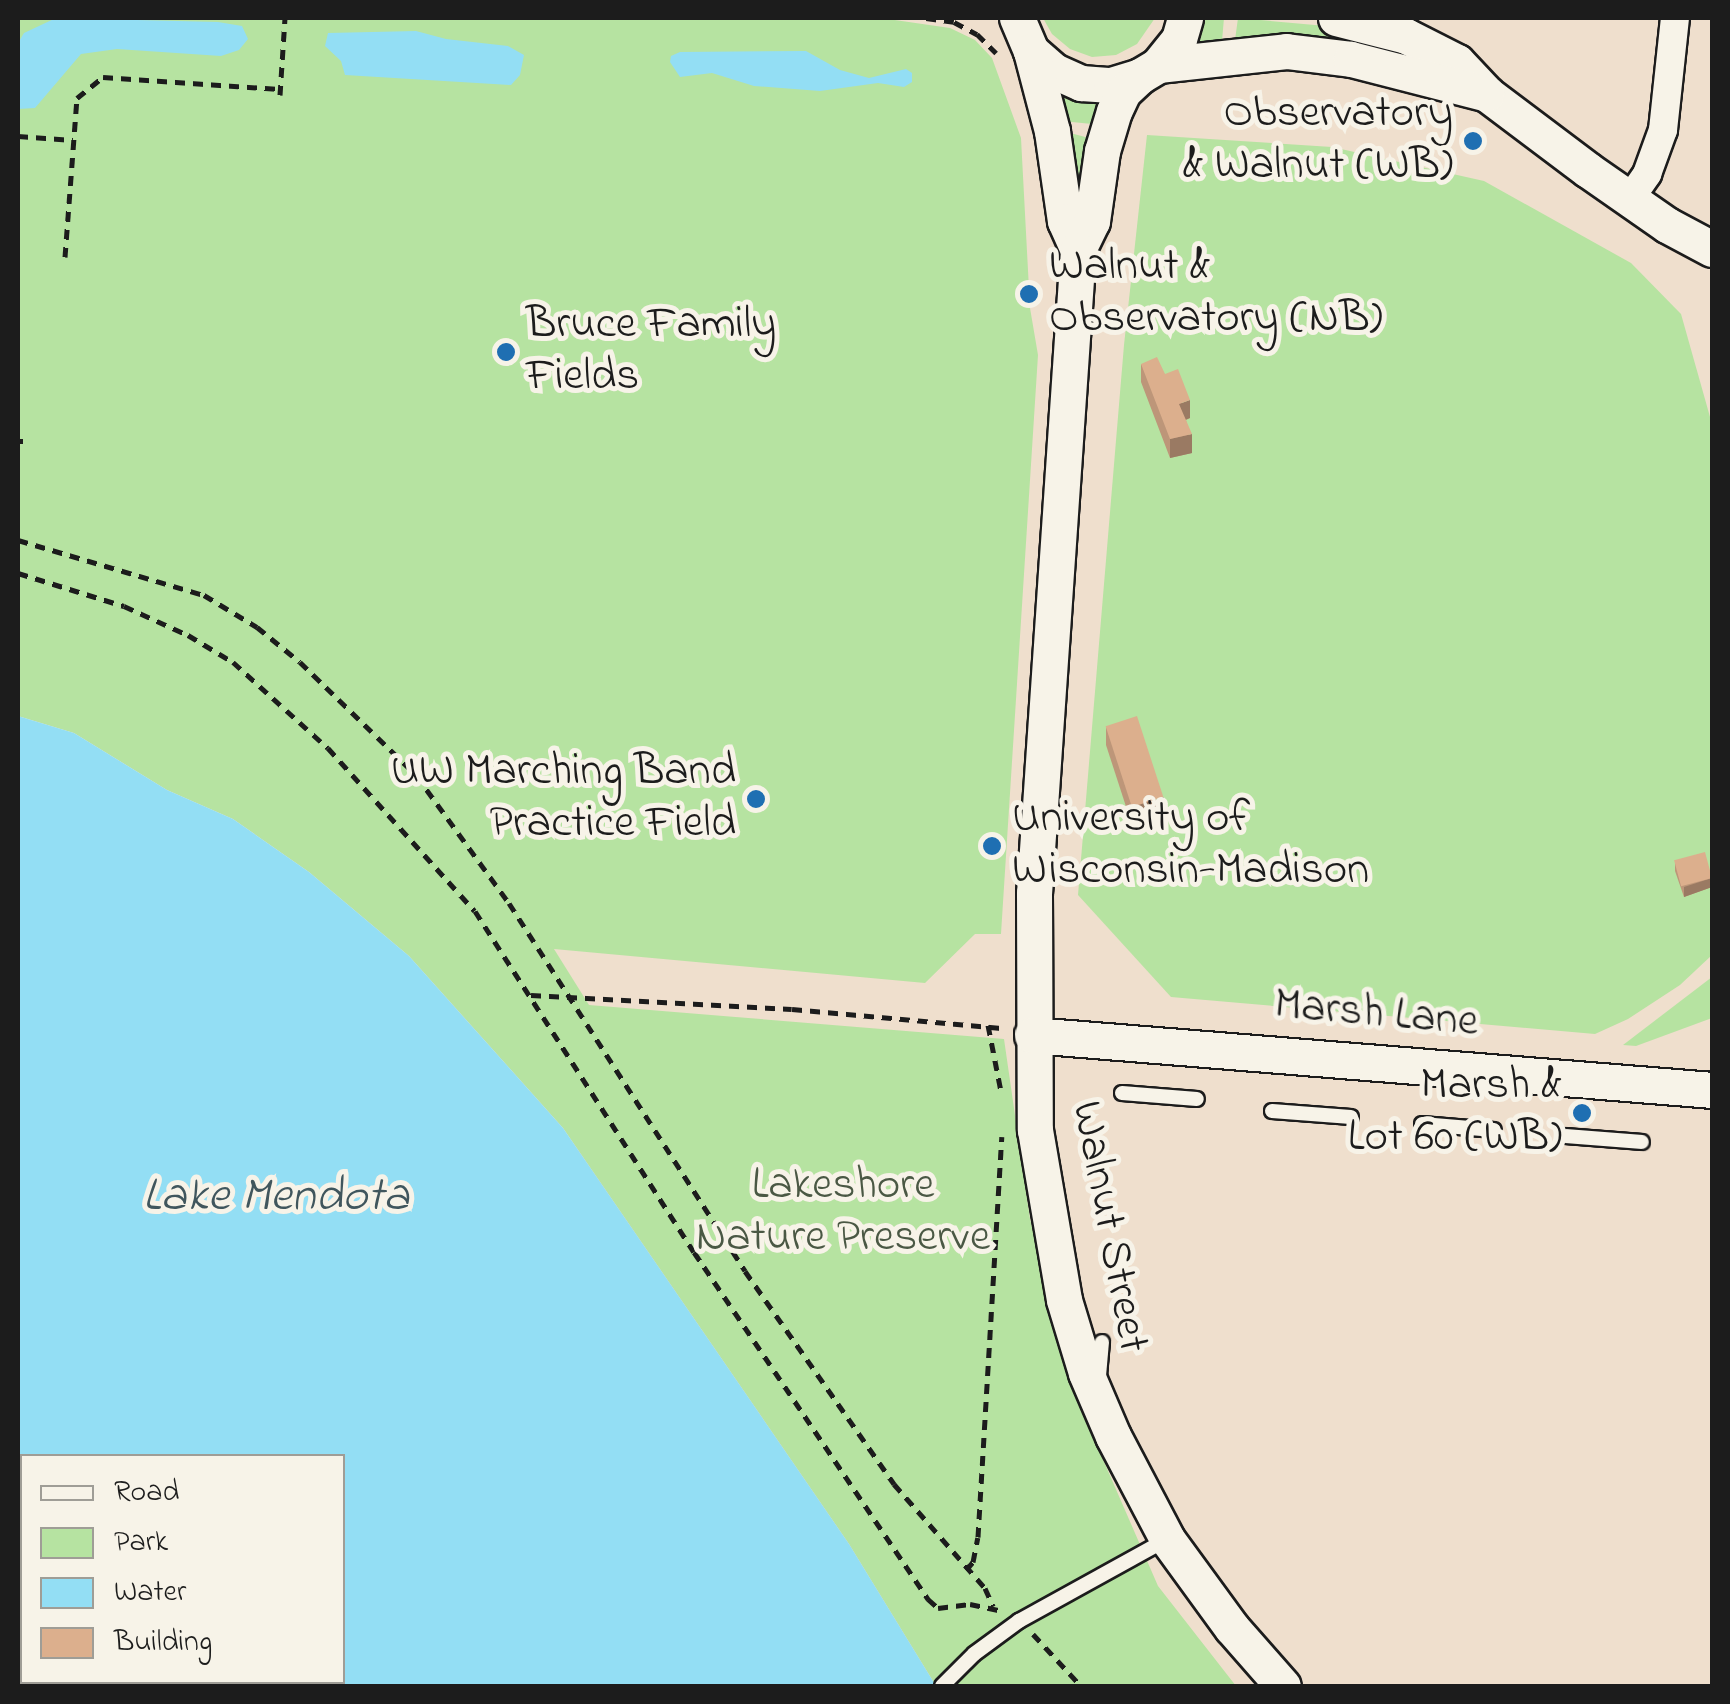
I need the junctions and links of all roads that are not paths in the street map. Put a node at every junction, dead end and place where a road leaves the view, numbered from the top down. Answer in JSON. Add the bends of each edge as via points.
{"nodes":[{"id":1,"x":1185,"y":18,"type":"edge"},
{"id":2,"x":1336,"y":18,"type":"edge"},
{"id":3,"x":1675,"y":18,"type":"edge"},
{"id":4,"x":1014,"y":34,"type":"edge"},
{"id":5,"x":1149,"y":71,"type":"junction"},
{"id":6,"x":1488,"y":94,"type":"junction"},
{"id":7,"x":1629,"y":200,"type":"junction"},
{"id":8,"x":1712,"y":249,"type":"edge"},
{"id":9,"x":1078,"y":250,"type":"junction"},
{"id":10,"x":1032,"y":1035,"type":"junction"},
{"id":11,"x":1712,"y":1090,"type":"edge"},
{"id":12,"x":1122,"y":1093,"type":"dead end"},
{"id":13,"x":1197,"y":1099,"type":"dead end"},
{"id":14,"x":1272,"y":1111,"type":"dead end"},
{"id":15,"x":1351,"y":1117,"type":"dead end"},
{"id":16,"x":1422,"y":1124,"type":"dead end"},
{"id":17,"x":1494,"y":1130,"type":"dead end"},
{"id":18,"x":1566,"y":1136,"type":"dead end"},
{"id":19,"x":1642,"y":1142,"type":"dead end"},
{"id":20,"x":1102,"y":1342,"type":"dead end"},
{"id":21,"x":1097,"y":1399,"type":"junction"},
{"id":22,"x":1166,"y":1526,"type":"junction"},
{"id":23,"x":942,"y":1686,"type":"edge"},
{"id":24,"x":1282,"y":1686,"type":"edge"}],
"edges":[{"from":1,"to":5,"type":"street","name":"Walnut Street","via":[[1179,38]]},
{"from":2,"to":6,"type":"street","via":[[1406,36],[1457,62]]},
{"from":3,"to":7,"type":"street","via":[[1663,130],[1648,174]]},
{"from":4,"to":5,"type":"street","via":[[1054,71],[1081,83],[1111,85]]},
{"from":4,"to":9,"type":"street","name":"Walnut Street","via":[[1052,130],[1065,221]]},
{"from":5,"to":6,"type":"street","via":[[1286,51],[1335,56]]},
{"from":5,"to":9,"type":"street","name":"Walnut Street","via":[[1123,92],[1114,111],[1092,221]]},
{"from":6,"to":7,"type":"street"},
{"from":7,"to":8,"type":"street"},
{"from":9,"to":10,"type":"street","name":"Walnut Street","via":[[1034,893]]},
{"from":10,"to":11,"type":"street","name":"Marsh Lane"},
{"from":10,"to":21,"type":"street","name":"Walnut Street","via":[[1035,1130],[1049,1224],[1064,1300]]},
{"from":12,"to":13,"type":"lane"},
{"from":14,"to":15,"type":"lane"},
{"from":16,"to":17,"type":"lane"},
{"from":18,"to":19,"type":"lane"},
{"from":20,"to":21,"type":"lane"},
{"from":21,"to":22,"type":"street","name":"Walnut Street","via":[[1138,1490]]},
{"from":22,"to":23,"type":"lane","via":[[1019,1621]]},
{"from":22,"to":24,"type":"street","name":"Walnut Street"}]}
